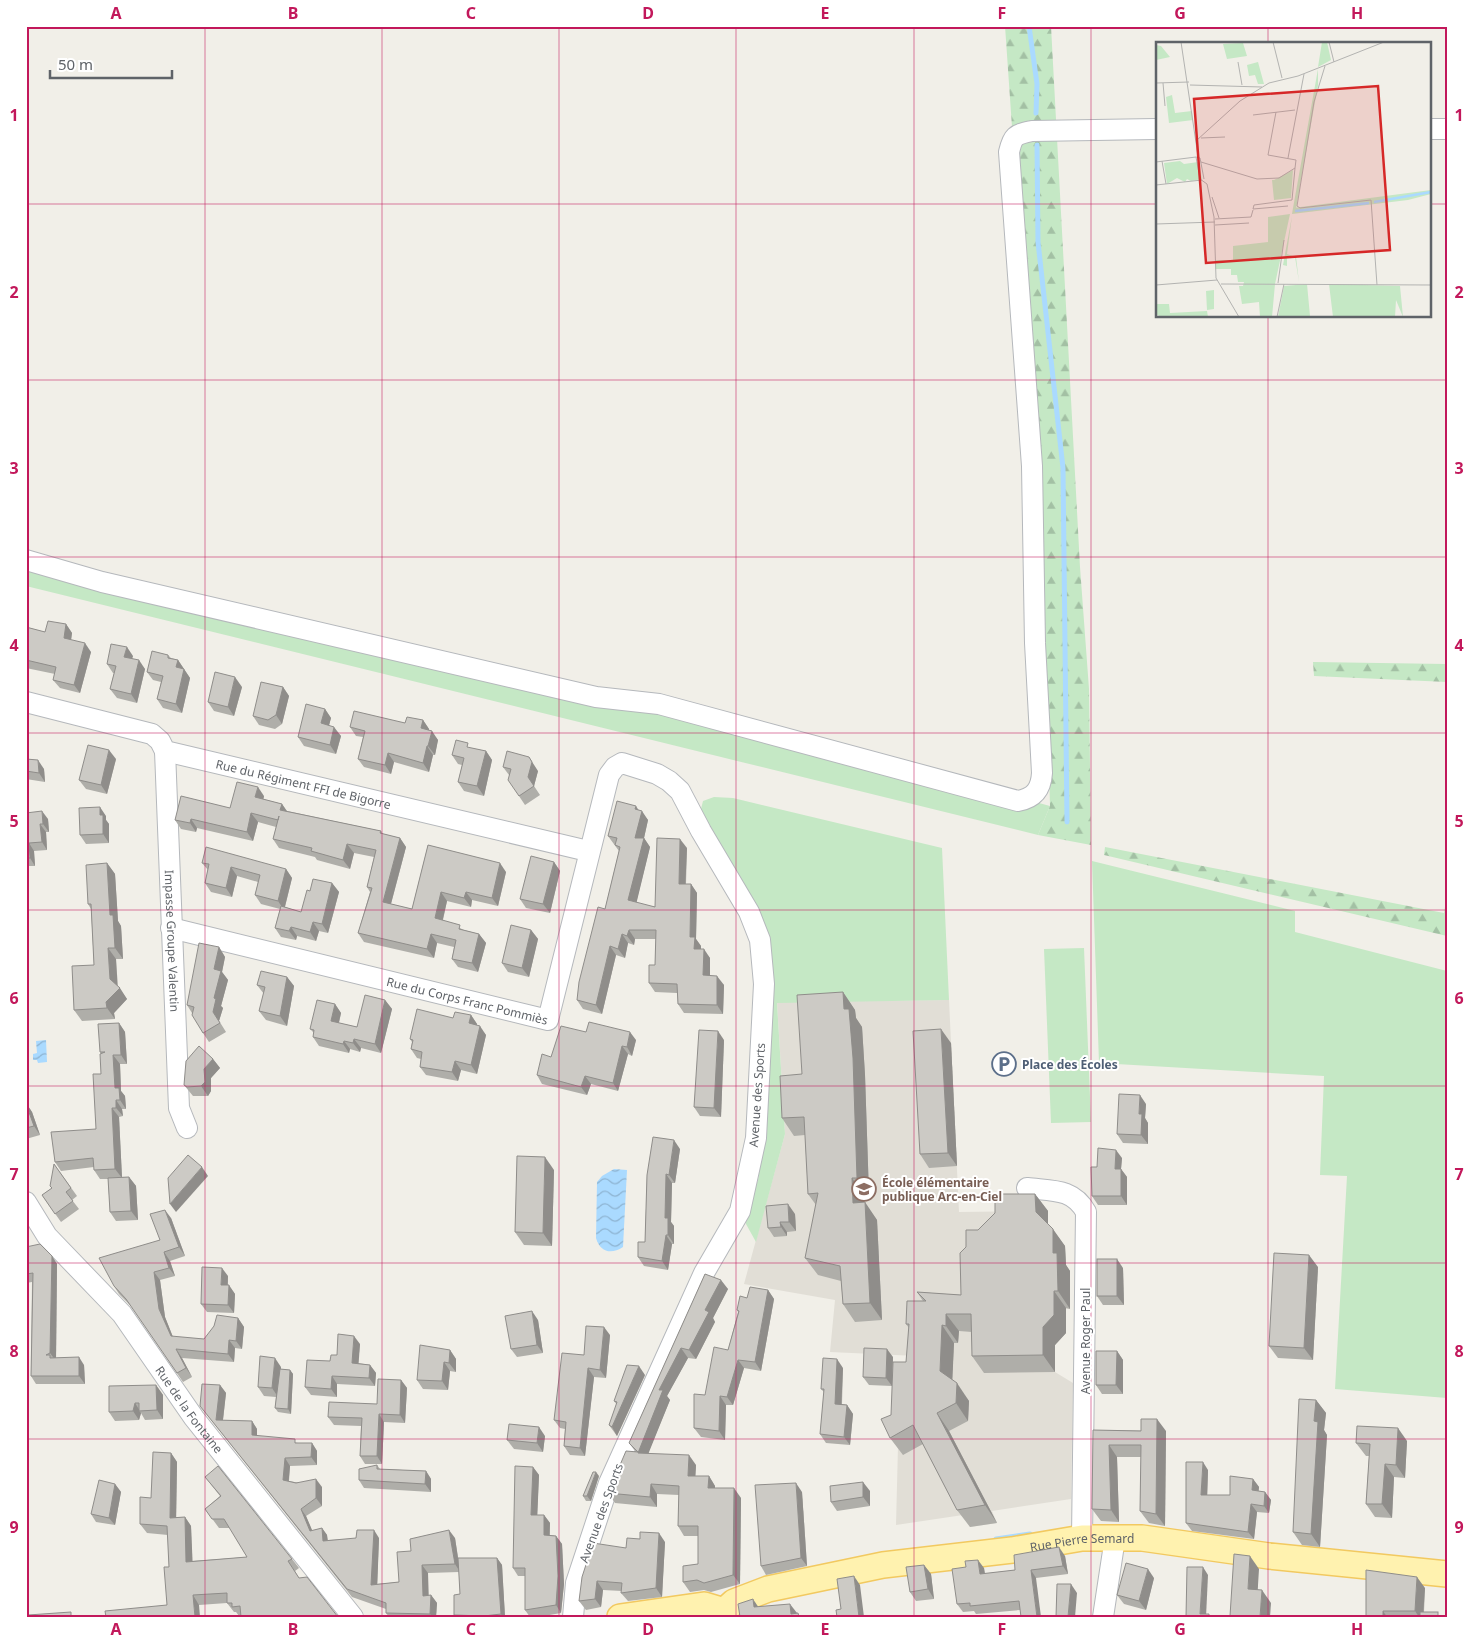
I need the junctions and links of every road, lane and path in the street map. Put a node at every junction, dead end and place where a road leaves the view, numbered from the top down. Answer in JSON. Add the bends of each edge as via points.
{"nodes":[{"id":1,"x":1156,"y":129,"type":"edge"},
{"id":2,"x":1430,"y":129,"type":"edge"},
{"id":3,"x":1447,"y":130,"type":"edge"},
{"id":4,"x":26,"y":560,"type":"edge"},
{"id":5,"x":26,"y":702,"type":"edge"},
{"id":6,"x":165,"y":751,"type":"junction"},
{"id":7,"x":609,"y":775,"type":"joint"},
{"id":8,"x":588,"y":852,"type":"junction"},
{"id":9,"x":170,"y":928,"type":"junction"},
{"id":10,"x":187,"y":1128,"type":"dead end"},
{"id":11,"x":1027,"y":1188,"type":"dead end"},
{"id":12,"x":26,"y":1202,"type":"edge"},
{"id":13,"x":1082,"y":1538,"type":"junction"},
{"id":14,"x":1115,"y":1538,"type":"junction"},
{"id":15,"x":1447,"y":1574,"type":"edge"},
{"id":16,"x":725,"y":1614,"type":"edge"},
{"id":17,"x":353,"y":1617,"type":"edge"},
{"id":18,"x":573,"y":1617,"type":"edge"},
{"id":19,"x":620,"y":1617,"type":"edge"},
{"id":20,"x":1102,"y":1617,"type":"edge"}],
"edges":[{"from":1,"to":4,"type":"street","via":[[1032,131],[1017,134],[1012,139],[1009,152],[1032,466],[1035,643],[1042,773],[1038,789],[1030,798],[1018,801],[659,704],[596,697],[102,582]]},
{"from":2,"to":3,"type":"street"},
{"from":5,"to":6,"type":"street","via":[[152,734]]},
{"from":6,"to":8,"type":"street","name":"Rue du Régiment FFI de Bigorre"},
{"from":6,"to":9,"type":"street","name":"Impasse Groupe Valentin"},
{"from":7,"to":8,"type":"street","name":"Rue du Corps Franc Pommiès"},
{"from":7,"to":18,"type":"street","name":"Avenue des Sports","via":[[622,763],[657,774],[680,790],[749,912],[760,940],[764,984],[756,1138],[740,1210],[704,1272],[609,1483],[576,1583]]},
{"from":8,"to":9,"type":"street","name":"Rue du Corps Franc Pommiès","via":[[548,1020]]},
{"from":9,"to":10,"type":"street","name":"Impasse Groupe Valentin","via":[[179,1108]]},
{"from":11,"to":13,"type":"street","name":"Avenue Roger Paul","via":[[1063,1192],[1079,1199],[1086,1212]]},
{"from":12,"to":17,"type":"street","name":"Rue de la Fontaine","via":[[47,1236],[122,1314],[194,1418]]},
{"from":13,"to":14,"type":"main road","name":"Rue Pierre Semard"},
{"from":13,"to":16,"type":"main road","name":"Rue Pierre Semard","via":[[864,1569],[768,1589],[734,1602]]},
{"from":14,"to":15,"type":"main road","name":"Rue Pierre Semard","via":[[1142,1538],[1288,1558]]},
{"from":14,"to":20,"type":"street"},
{"from":16,"to":19,"type":"main road","via":[[704,1605]]}]}
